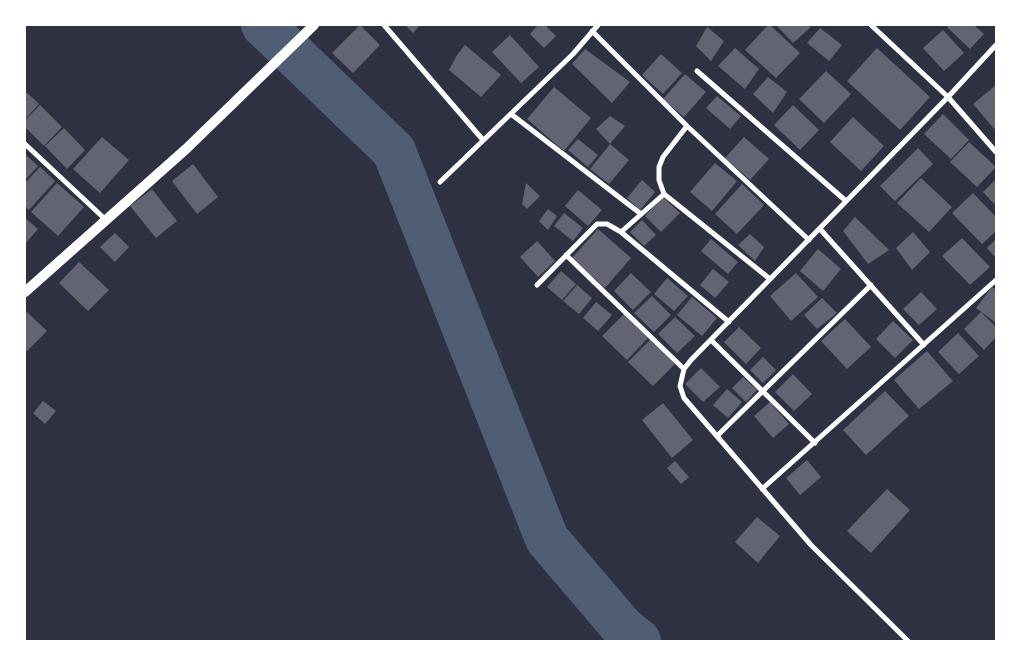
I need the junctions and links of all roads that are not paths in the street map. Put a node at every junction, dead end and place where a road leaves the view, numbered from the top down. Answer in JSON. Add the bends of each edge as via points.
{"nodes":[{"id":1,"x":314,"y":25,"type":"edge"},
{"id":2,"x":384,"y":25,"type":"edge"},
{"id":3,"x":598,"y":25,"type":"edge"},
{"id":4,"x":872,"y":25,"type":"edge"},
{"id":5,"x":592,"y":31,"type":"junction"},
{"id":6,"x":996,"y":46,"type":"edge"},
{"id":7,"x":697,"y":71,"type":"dead end"},
{"id":8,"x":948,"y":97,"type":"junction"},
{"id":9,"x":511,"y":114,"type":"junction"},
{"id":10,"x":687,"y":126,"type":"junction"},
{"id":11,"x":483,"y":140,"type":"junction"},
{"id":12,"x":25,"y":144,"type":"edge"},
{"id":13,"x":996,"y":152,"type":"edge"},
{"id":14,"x":440,"y":182,"type":"dead end"},
{"id":15,"x":664,"y":194,"type":"junction"},
{"id":16,"x":846,"y":201,"type":"junction"},
{"id":17,"x":641,"y":214,"type":"junction"},
{"id":18,"x":106,"y":220,"type":"junction"},
{"id":19,"x":820,"y":229,"type":"junction"},
{"id":20,"x":621,"y":232,"type":"junction"},
{"id":21,"x":809,"y":240,"type":"junction"},
{"id":22,"x":566,"y":255,"type":"junction"},
{"id":23,"x":770,"y":279,"type":"junction"},
{"id":24,"x":996,"y":280,"type":"edge"},
{"id":25,"x":537,"y":285,"type":"dead end"},
{"id":26,"x":871,"y":285,"type":"junction"},
{"id":27,"x":26,"y":290,"type":"edge"},
{"id":28,"x":728,"y":322,"type":"junction"},
{"id":29,"x":711,"y":340,"type":"junction"},
{"id":30,"x":924,"y":345,"type":"junction"},
{"id":31,"x":684,"y":369,"type":"junction"},
{"id":32,"x":763,"y":391,"type":"junction"},
{"id":33,"x":717,"y":436,"type":"junction"},
{"id":34,"x":815,"y":443,"type":"junction"},
{"id":35,"x":762,"y":489,"type":"junction"},
{"id":36,"x":908,"y":641,"type":"edge"}],
"edges":[{"from":1,"to":18,"type":"main road"},
{"from":2,"to":11,"type":"street"},
{"from":3,"to":5,"type":"street"},
{"from":4,"to":8,"type":"street"},
{"from":5,"to":9,"type":"street","via":[[574,54]]},
{"from":5,"to":10,"type":"street"},
{"from":6,"to":8,"type":"street"},
{"from":7,"to":16,"type":"street"},
{"from":8,"to":13,"type":"street"},
{"from":8,"to":16,"type":"street"},
{"from":9,"to":11,"type":"street"},
{"from":9,"to":17,"type":"street"},
{"from":10,"to":15,"type":"street","via":[[662,157],[659,180]]},
{"from":10,"to":21,"type":"street"},
{"from":11,"to":14,"type":"street"},
{"from":12,"to":18,"type":"street"},
{"from":15,"to":17,"type":"street"},
{"from":15,"to":23,"type":"street"},
{"from":16,"to":19,"type":"street"},
{"from":17,"to":20,"type":"street"},
{"from":18,"to":27,"type":"main road"},
{"from":19,"to":21,"type":"street"},
{"from":19,"to":26,"type":"street"},
{"from":20,"to":22,"type":"street","via":[[607,224],[597,224]]},
{"from":20,"to":28,"type":"street"},
{"from":21,"to":23,"type":"street"},
{"from":22,"to":25,"type":"street"},
{"from":22,"to":31,"type":"street"},
{"from":23,"to":28,"type":"street"},
{"from":24,"to":30,"type":"street"},
{"from":26,"to":30,"type":"street"},
{"from":26,"to":32,"type":"street"},
{"from":28,"to":29,"type":"street"},
{"from":29,"to":31,"type":"street"},
{"from":29,"to":32,"type":"street"},
{"from":30,"to":34,"type":"street"},
{"from":31,"to":33,"type":"street","via":[[680,386],[684,398]]},
{"from":32,"to":33,"type":"street"},
{"from":32,"to":34,"type":"street"},
{"from":33,"to":35,"type":"street"},
{"from":34,"to":35,"type":"street"},
{"from":35,"to":36,"type":"street","via":[[811,546]]}]}
